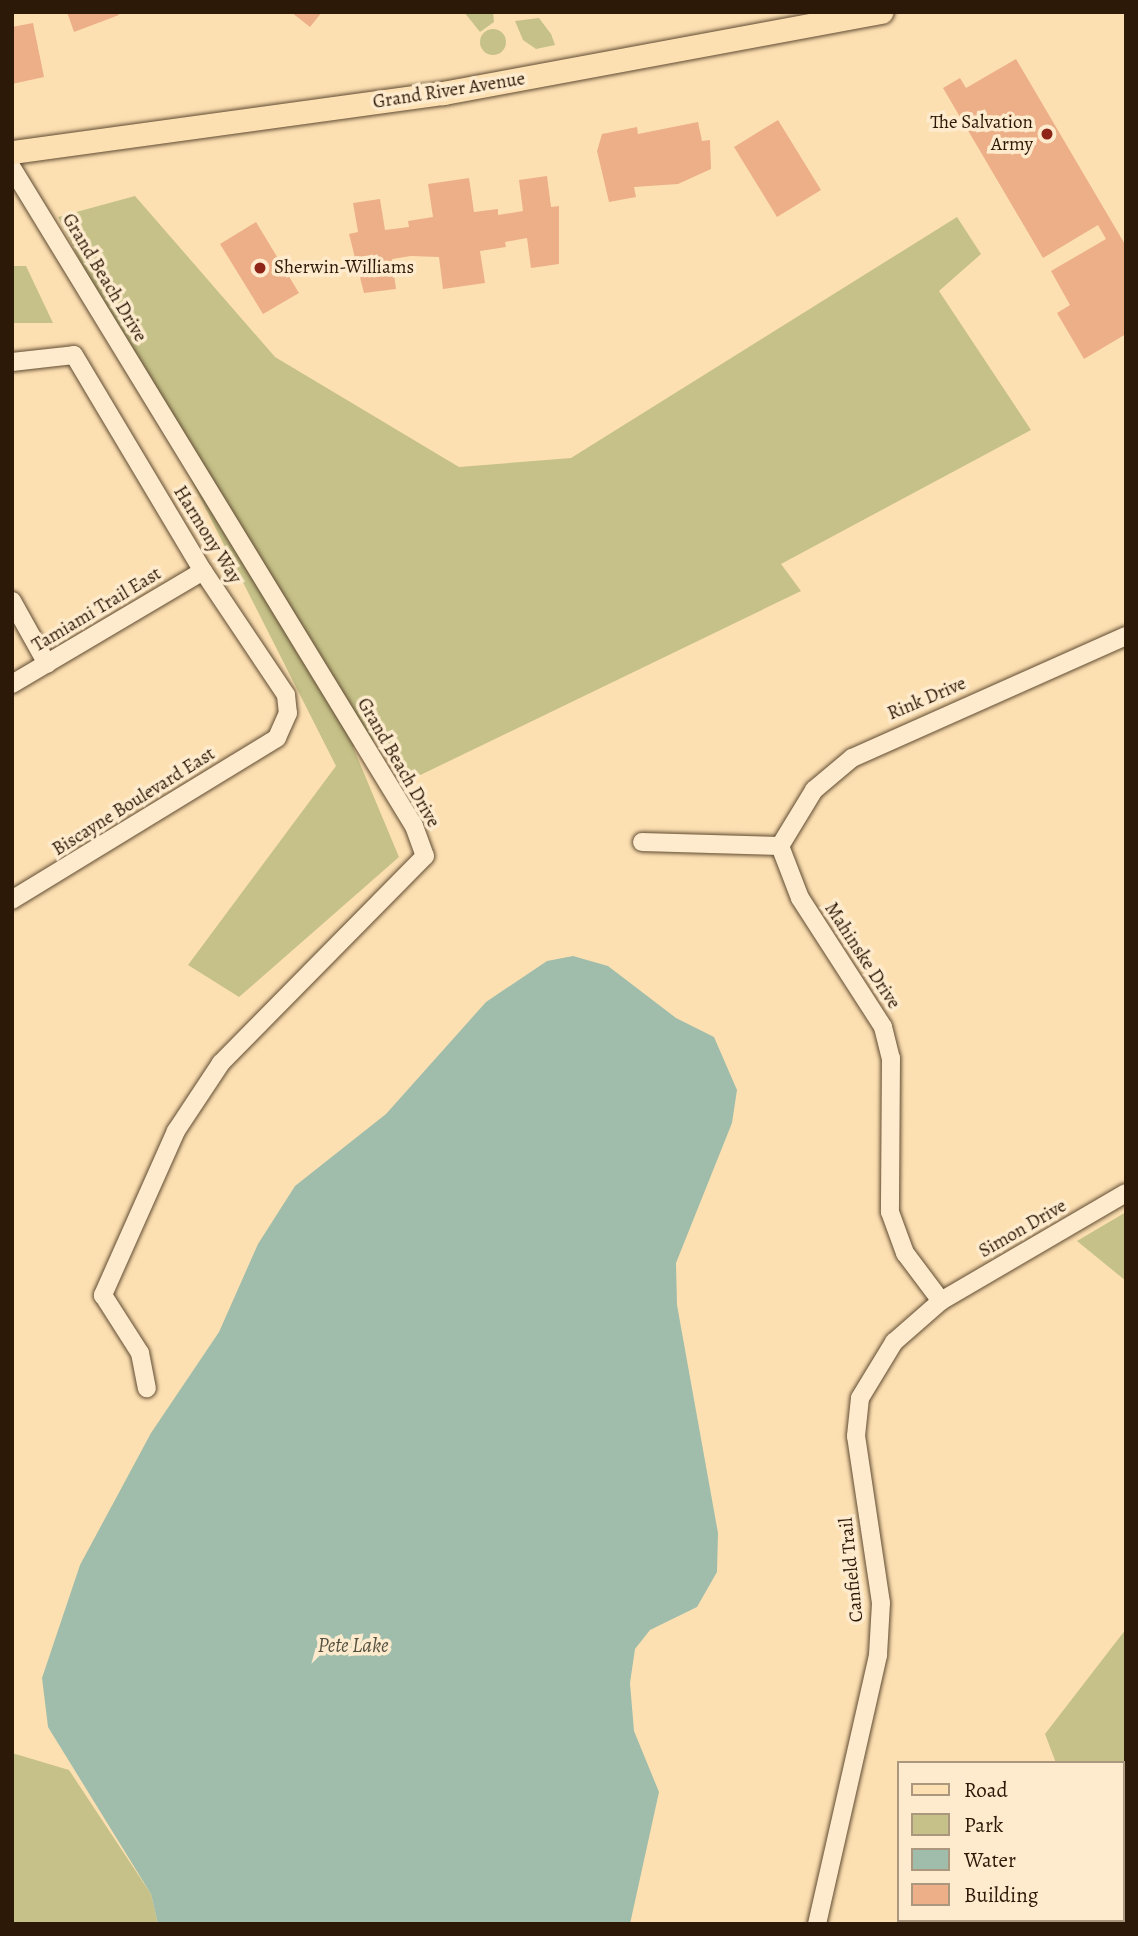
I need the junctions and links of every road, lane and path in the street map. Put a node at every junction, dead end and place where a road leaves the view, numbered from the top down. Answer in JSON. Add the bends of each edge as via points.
{"nodes":[{"id":1,"x":883,"y":12,"type":"edge"},
{"id":2,"x":12,"y":152,"type":"edge"},
{"id":3,"x":12,"y":168,"type":"edge"},
{"id":4,"x":12,"y":362,"type":"edge"},
{"id":5,"x":203,"y":571,"type":"junction"},
{"id":6,"x":12,"y":601,"type":"edge"},
{"id":7,"x":1126,"y":636,"type":"edge"},
{"id":8,"x":47,"y":664,"type":"junction"},
{"id":9,"x":12,"y":684,"type":"edge"},
{"id":10,"x":277,"y":738,"type":"joint"},
{"id":11,"x":642,"y":842,"type":"dead end"},
{"id":12,"x":780,"y":846,"type":"junction"},
{"id":13,"x":12,"y":900,"type":"edge"},
{"id":14,"x":1126,"y":1193,"type":"edge"},
{"id":15,"x":941,"y":1301,"type":"junction"},
{"id":16,"x":894,"y":1342,"type":"joint"},
{"id":17,"x":147,"y":1388,"type":"dead end"},
{"id":18,"x":817,"y":1924,"type":"edge"}],
"edges":[{"from":1,"to":2,"type":"main road","name":"Grand River Avenue","via":[[443,93]]},
{"from":3,"to":17,"type":"street","name":"Grand Beach Drive","via":[[414,826],[425,856],[221,1063],[176,1131],[103,1295],[140,1353]]},
{"from":4,"to":5,"type":"street","name":"Harmony Way","via":[[74,355]]},
{"from":5,"to":8,"type":"street","name":"Tamiami Trail East"},
{"from":5,"to":10,"type":"street","name":"Harmony Way","via":[[286,695],[288,713]]},
{"from":6,"to":8,"type":"street"},
{"from":7,"to":12,"type":"street","name":"Rink Drive","via":[[852,758],[814,790]]},
{"from":8,"to":9,"type":"street","name":"Tamiami Trail East"},
{"from":10,"to":13,"type":"street","name":"Biscayne Boulevard East"},
{"from":11,"to":12,"type":"street"},
{"from":12,"to":15,"type":"street","name":"Mahinske Drive","via":[[800,898],[883,1027],[891,1069],[890,1212],[905,1252]]},
{"from":14,"to":15,"type":"street","name":"Simon Drive"},
{"from":15,"to":16,"type":"street","name":"Simon Drive"},
{"from":16,"to":18,"type":"street","name":"Canfield Trail","via":[[860,1398],[856,1436],[881,1603],[878,1655]]}]}
